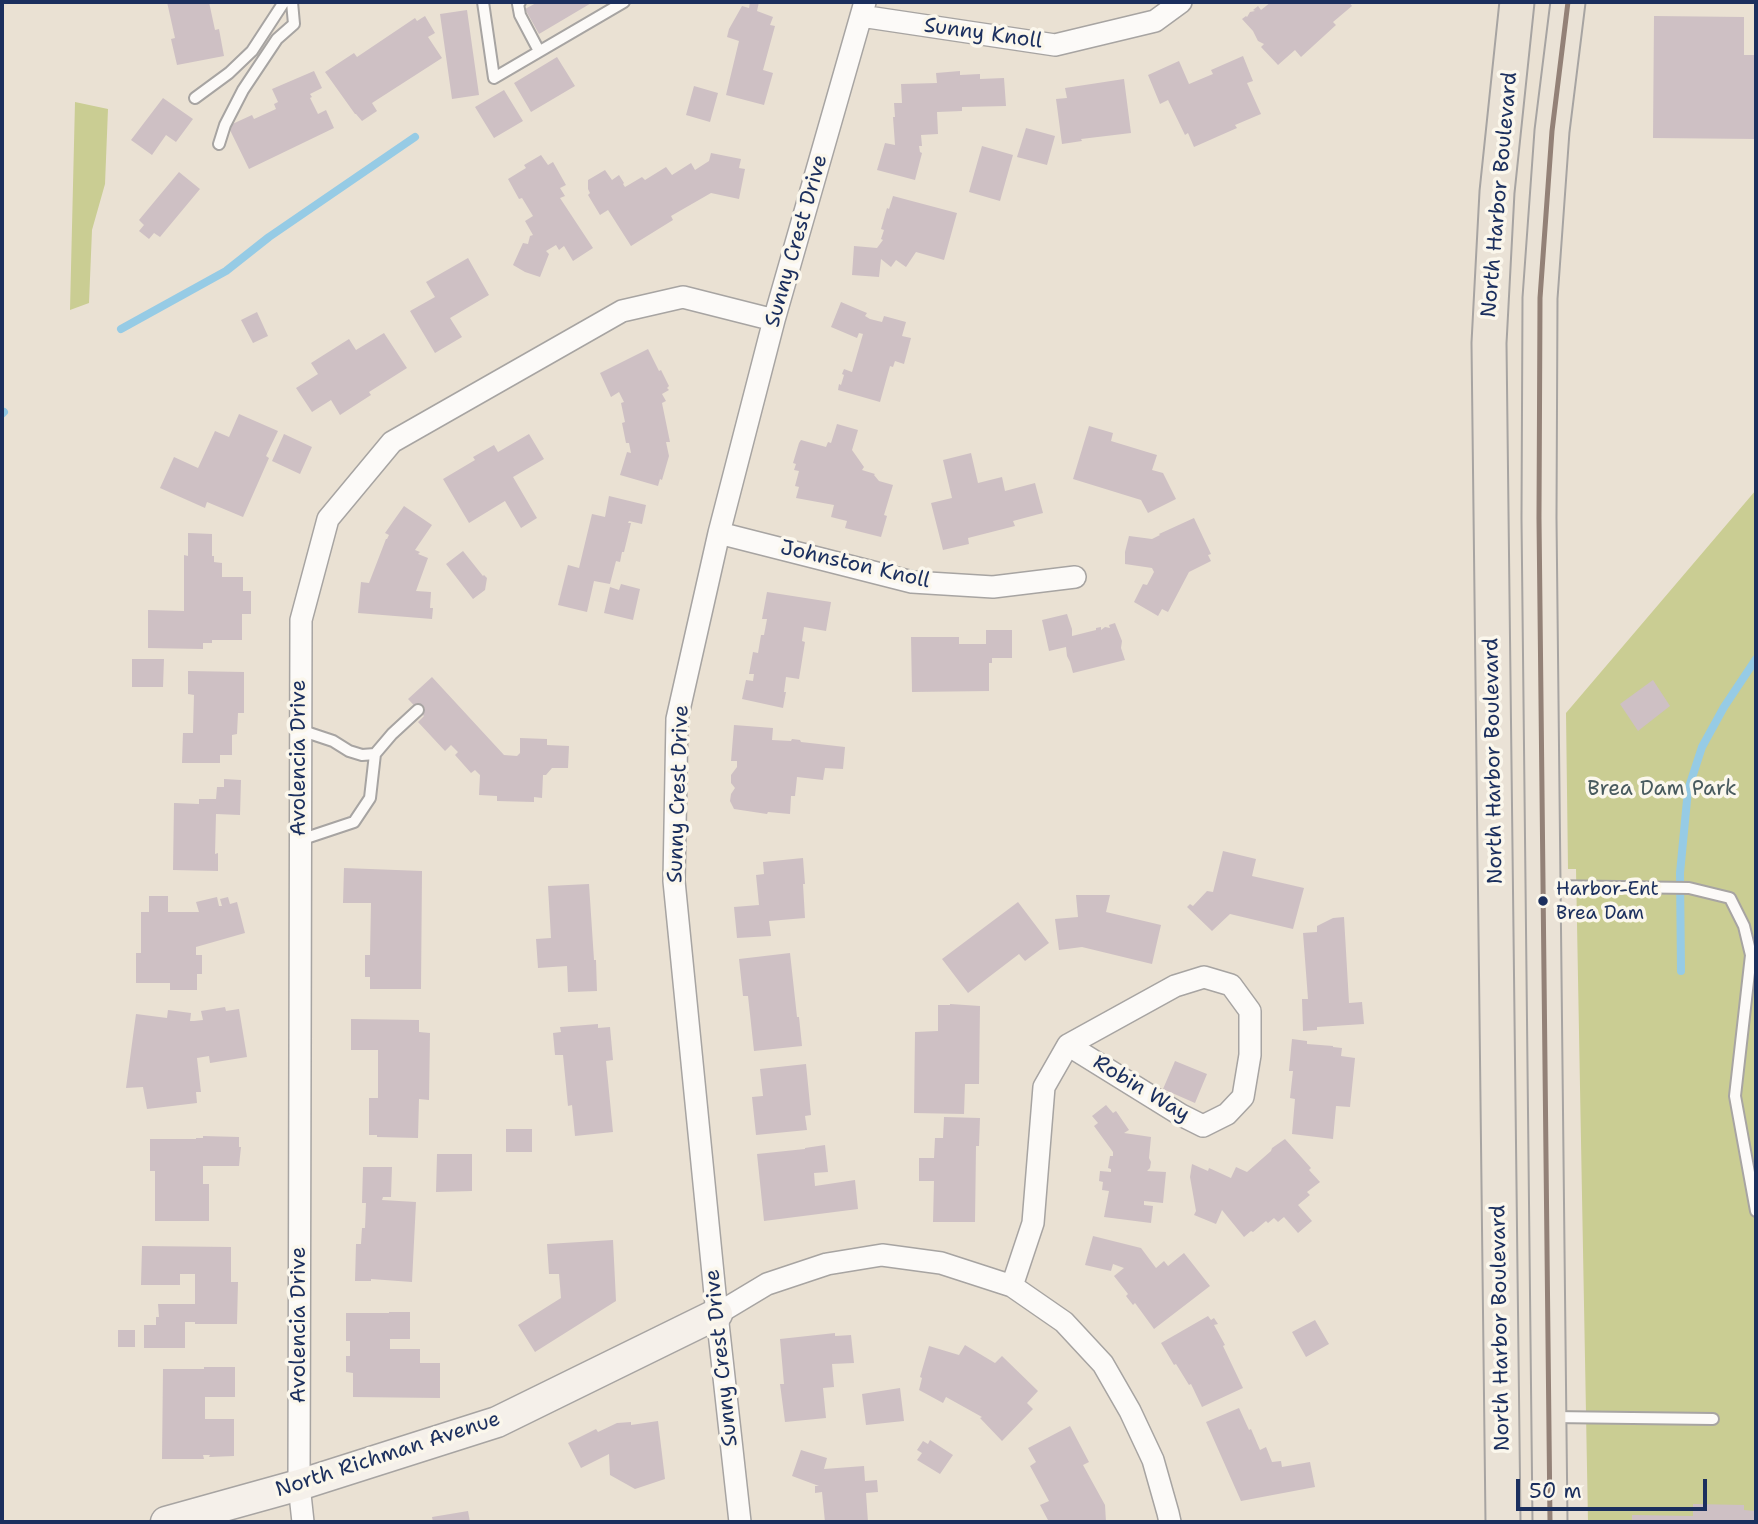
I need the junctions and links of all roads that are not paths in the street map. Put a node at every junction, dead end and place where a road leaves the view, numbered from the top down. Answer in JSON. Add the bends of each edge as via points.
{"nodes":[{"id":1,"x":284,"y":2,"type":"edge"},
{"id":2,"x":292,"y":2,"type":"edge"},
{"id":3,"x":482,"y":2,"type":"edge"},
{"id":4,"x":520,"y":2,"type":"edge"},
{"id":5,"x":624,"y":2,"type":"edge"},
{"id":6,"x":1181,"y":2,"type":"edge"},
{"id":7,"x":1517,"y":2,"type":"edge"},
{"id":8,"x":1567,"y":2,"type":"edge"},
{"id":9,"x":863,"y":9,"type":"edge"},
{"id":10,"x":539,"y":51,"type":"junction"},
{"id":11,"x":195,"y":98,"type":"dead end"},
{"id":12,"x":219,"y":144,"type":"dead end"},
{"id":13,"x":774,"y":320,"type":"junction"},
{"id":14,"x":719,"y":533,"type":"junction"},
{"id":15,"x":1075,"y":577,"type":"dead end"},
{"id":16,"x":418,"y":710,"type":"dead end"},
{"id":17,"x":300,"y":730,"type":"junction"},
{"id":18,"x":375,"y":754,"type":"junction"},
{"id":19,"x":300,"y":840,"type":"junction"},
{"id":20,"x":1544,"y":886,"type":"junction"},
{"id":21,"x":1068,"y":1045,"type":"junction"},
{"id":22,"x":1756,"y":1212,"type":"edge"},
{"id":23,"x":1012,"y":1286,"type":"junction"},
{"id":24,"x":717,"y":1314,"type":"junction"},
{"id":25,"x":1549,"y":1417,"type":"junction"},
{"id":26,"x":1713,"y":1419,"type":"dead end"},
{"id":27,"x":299,"y":1485,"type":"junction"},
{"id":28,"x":166,"y":1522,"type":"edge"},
{"id":29,"x":303,"y":1522,"type":"edge"},
{"id":30,"x":740,"y":1522,"type":"edge"},
{"id":31,"x":1170,"y":1522,"type":"edge"},
{"id":32,"x":1503,"y":1522,"type":"edge"},
{"id":33,"x":1550,"y":1522,"type":"edge"}],
"edges":[{"from":1,"to":11,"type":"lane","via":[[252,51]]},
{"from":2,"to":12,"type":"lane","via":[[294,24],[277,39],[243,90]]},
{"from":3,"to":10,"type":"lane","via":[[494,78]]},
{"from":4,"to":10,"type":"lane","via":[[520,15]]},
{"from":5,"to":10,"type":"lane"},
{"from":6,"to":9,"type":"street","name":"Sunny Knoll","via":[[1155,21],[1055,45]]},
{"from":7,"to":32,"type":"main road","name":"North Harbor Boulevard","via":[[1497,192],[1489,343]]},
{"from":8,"to":20,"type":"main road","via":[[1539,298]]},
{"from":9,"to":13,"type":"street","name":"Sunny Crest Drive"},
{"from":13,"to":14,"type":"street","name":"Sunny Crest Drive"},
{"from":13,"to":17,"type":"street","name":"Avolencia Drive","via":[[683,297],[622,311],[392,442],[328,519],[300,620]]},
{"from":14,"to":15,"type":"street","name":"Johnston Knoll","via":[[912,582],[993,587]]},
{"from":14,"to":24,"type":"street","name":"Sunny Crest Drive","via":[[677,719],[674,881]]},
{"from":16,"to":18,"type":"lane"},
{"from":17,"to":18,"type":"lane","via":[[349,751]]},
{"from":17,"to":19,"type":"street","name":"Avolencia Drive"},
{"from":18,"to":19,"type":"lane","via":[[370,798],[354,822]]},
{"from":19,"to":27,"type":"street","name":"Avolencia Drive"},
{"from":20,"to":22,"type":"lane","via":[[1689,888],[1730,898],[1751,955],[1735,1096]]},
{"from":20,"to":25,"type":"main road"},
{"from":21,"to":21,"type":"street","name":"Robin Way","via":[[1175,986],[1204,977],[1231,985],[1250,1011],[1250,1055],[1243,1097],[1227,1114],[1203,1126]]},
{"from":21,"to":23,"type":"street","name":"Robin Way","via":[[1044,1087],[1033,1223]]},
{"from":23,"to":24,"type":"street","via":[[941,1264],[882,1255],[827,1264],[767,1284]]},
{"from":23,"to":31,"type":"street","via":[[1064,1322],[1103,1364],[1153,1460]]},
{"from":24,"to":27,"type":"street","name":"North Richman Avenue","via":[[497,1422]]},
{"from":24,"to":30,"type":"street","name":"Sunny Crest Drive"},
{"from":25,"to":26,"type":"lane"},
{"from":25,"to":33,"type":"main road"},
{"from":27,"to":28,"type":"street","name":"North Richman Avenue"},
{"from":27,"to":29,"type":"street","name":"Avolencia Drive"}]}
